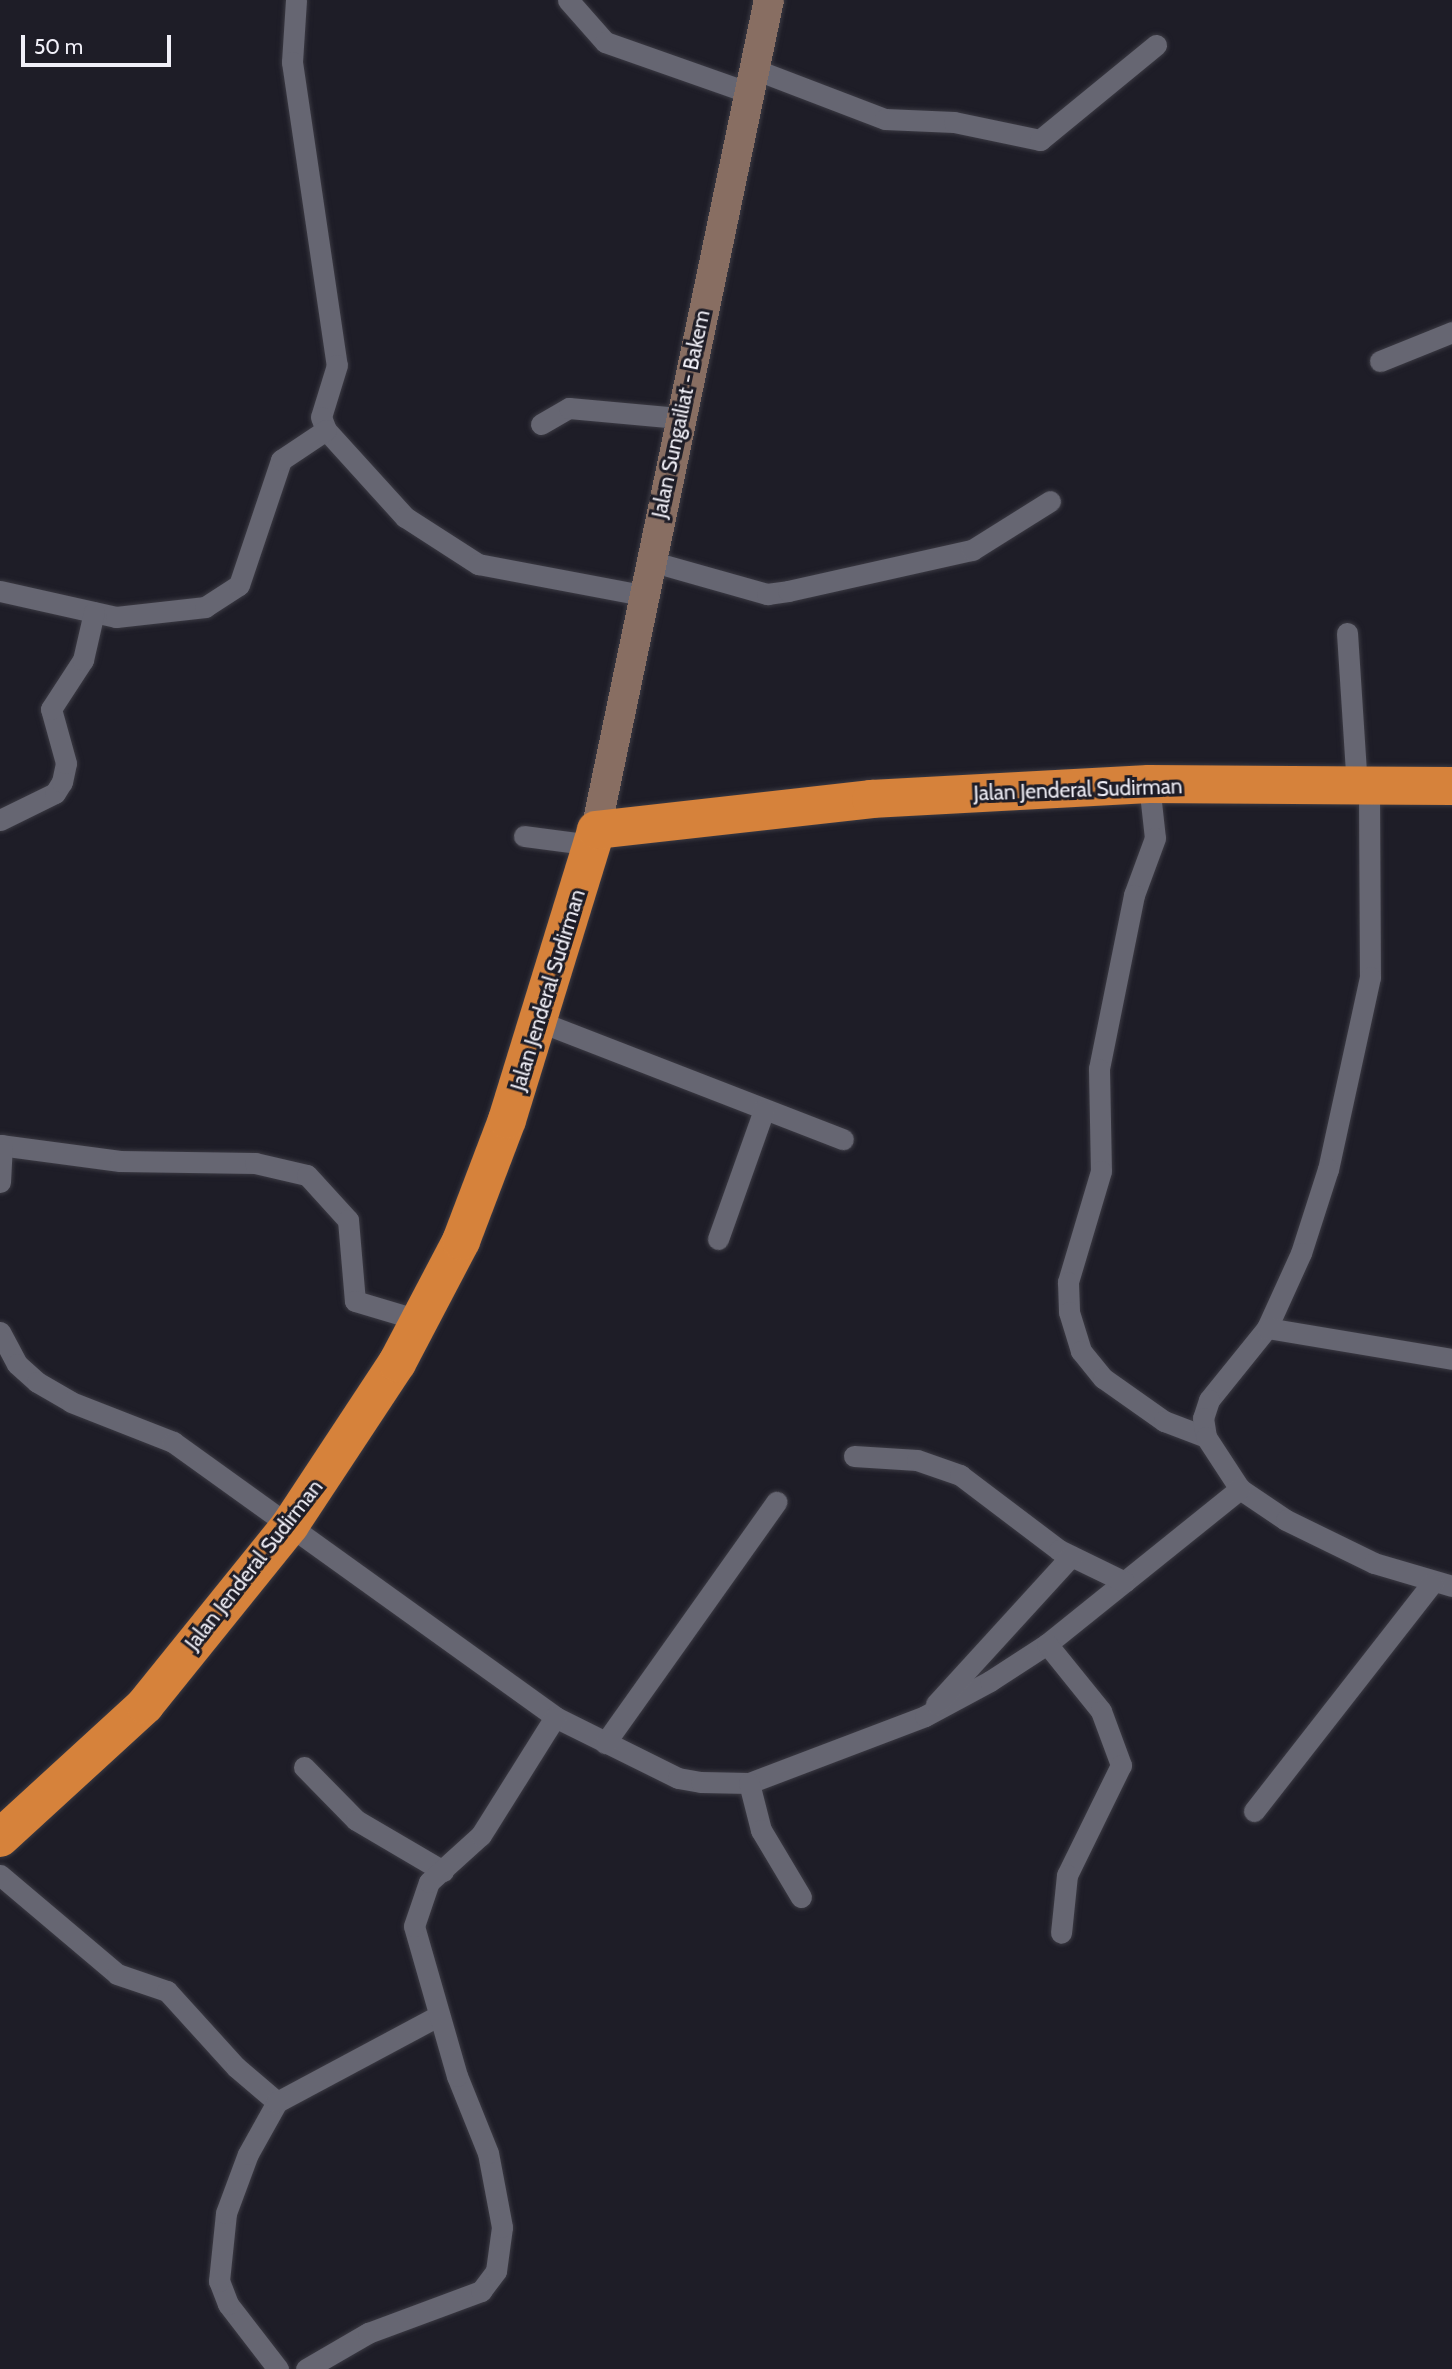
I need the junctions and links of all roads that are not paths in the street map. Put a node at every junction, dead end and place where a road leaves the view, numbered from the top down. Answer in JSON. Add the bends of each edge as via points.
{"nodes":[{"id":1,"x":296,"y":0,"type":"edge"},
{"id":2,"x":568,"y":0,"type":"edge"},
{"id":3,"x":769,"y":0,"type":"edge"},
{"id":4,"x":1156,"y":46,"type":"dead end"},
{"id":5,"x":750,"y":80,"type":"junction"},
{"id":6,"x":1452,"y":332,"type":"edge"},
{"id":7,"x":1380,"y":361,"type":"dead end"},
{"id":8,"x":680,"y":418,"type":"junction"},
{"id":9,"x":541,"y":424,"type":"dead end"},
{"id":10,"x":326,"y":430,"type":"junction"},
{"id":11,"x":1050,"y":501,"type":"dead end"},
{"id":12,"x":650,"y":561,"type":"junction"},
{"id":13,"x":0,"y":591,"type":"edge"},
{"id":14,"x":642,"y":595,"type":"junction"},
{"id":15,"x":94,"y":612,"type":"junction"},
{"id":16,"x":1347,"y":633,"type":"dead end"},
{"id":17,"x":1149,"y":785,"type":"junction"},
{"id":18,"x":1452,"y":786,"type":"edge"},
{"id":19,"x":1363,"y":790,"type":"junction"},
{"id":20,"x":0,"y":820,"type":"edge"},
{"id":21,"x":524,"y":836,"type":"dead end"},
{"id":22,"x":594,"y":837,"type":"junction"},
{"id":23,"x":538,"y":1021,"type":"junction"},
{"id":24,"x":764,"y":1110,"type":"junction"},
{"id":25,"x":843,"y":1139,"type":"dead end"},
{"id":26,"x":1,"y":1145,"type":"edge"},
{"id":27,"x":0,"y":1182,"type":"edge"},
{"id":28,"x":718,"y":1239,"type":"dead end"},
{"id":29,"x":422,"y":1321,"type":"junction"},
{"id":30,"x":1268,"y":1328,"type":"junction"},
{"id":31,"x":0,"y":1332,"type":"edge"},
{"id":32,"x":1452,"y":1359,"type":"edge"},
{"id":33,"x":8,"y":1363,"type":"edge"},
{"id":34,"x":1206,"y":1437,"type":"junction"},
{"id":35,"x":854,"y":1456,"type":"dead end"},
{"id":36,"x":1240,"y":1489,"type":"junction"},
{"id":37,"x":776,"y":1502,"type":"dead end"},
{"id":38,"x":290,"y":1525,"type":"junction"},
{"id":39,"x":1071,"y":1556,"type":"junction"},
{"id":40,"x":1125,"y":1582,"type":"junction"},
{"id":41,"x":1442,"y":1584,"type":"edge"},
{"id":42,"x":1047,"y":1644,"type":"junction"},
{"id":43,"x":925,"y":1716,"type":"junction"},
{"id":44,"x":555,"y":1717,"type":"junction"},
{"id":45,"x":606,"y":1743,"type":"junction"},
{"id":46,"x":304,"y":1767,"type":"dead end"},
{"id":47,"x":749,"y":1783,"type":"junction"},
{"id":48,"x":1254,"y":1811,"type":"dead end"},
{"id":49,"x":0,"y":1838,"type":"edge"},
{"id":50,"x":443,"y":1871,"type":"junction"},
{"id":51,"x":0,"y":1875,"type":"edge"},
{"id":52,"x":801,"y":1897,"type":"dead end"},
{"id":53,"x":1061,"y":1933,"type":"dead end"},
{"id":54,"x":438,"y":2016,"type":"junction"},
{"id":55,"x":277,"y":2102,"type":"junction"},
{"id":56,"x":278,"y":2369,"type":"edge"},
{"id":57,"x":306,"y":2369,"type":"edge"}],
"edges":[{"from":1,"to":10,"type":"street","via":[[292,62],[337,365],[321,417]]},
{"from":2,"to":5,"type":"street","via":[[605,43]]},
{"from":3,"to":5,"type":"street","name":"Jalan Sungailiat - Bakem"},
{"from":4,"to":5,"type":"street","via":[[1040,140],[954,122],[885,119]]},
{"from":5,"to":8,"type":"street","name":"Jalan Sungailiat - Bakem"},
{"from":6,"to":7,"type":"street"},
{"from":8,"to":9,"type":"street","via":[[569,408]]},
{"from":8,"to":12,"type":"street","name":"Jalan Sungailiat - Bakem"},
{"from":10,"to":14,"type":"street","via":[[405,517],[478,564]]},
{"from":10,"to":15,"type":"street","via":[[281,460],[239,585],[224,597],[205,607],[116,617]]},
{"from":11,"to":12,"type":"street","via":[[972,550],[788,591],[767,594]]},
{"from":12,"to":14,"type":"street","name":"Jalan Sungailiat - Bakem"},
{"from":13,"to":15,"type":"street"},
{"from":14,"to":22,"type":"street","name":"Jalan Sungailiat - Bakem"},
{"from":15,"to":20,"type":"street","via":[[83,660],[51,709],[66,763],[62,782],[55,793]]},
{"from":16,"to":19,"type":"street"},
{"from":17,"to":19,"type":"highway","name":"Jalan Jenderal Sudirman"},
{"from":17,"to":22,"type":"highway","name":"Jalan Jenderal Sudirman","via":[[871,799]]},
{"from":17,"to":34,"type":"street","via":[[1156,838],[1134,895],[1099,1069],[1101,1171],[1068,1282],[1069,1312],[1081,1351],[1103,1378],[1164,1421]]},
{"from":18,"to":19,"type":"highway","name":"Jalan Jenderal Sudirman"},
{"from":19,"to":30,"type":"street","via":[[1370,977],[1358,1050],[1301,1253]]},
{"from":21,"to":22,"type":"street"},
{"from":22,"to":23,"type":"highway","name":"Jalan Jenderal Sudirman"},
{"from":23,"to":24,"type":"street"},
{"from":23,"to":29,"type":"highway","name":"Jalan Jenderal Sudirman","via":[[465,1229]]},
{"from":24,"to":25,"type":"street"},
{"from":24,"to":28,"type":"street"},
{"from":26,"to":27,"type":"street"},
{"from":26,"to":29,"type":"street","via":[[120,1161],[255,1163],[307,1175],[348,1220],[355,1301]]},
{"from":29,"to":38,"type":"highway","name":"Jalan Jenderal Sudirman"},
{"from":30,"to":32,"type":"street"},
{"from":30,"to":34,"type":"street","via":[[1209,1400]]},
{"from":31,"to":33,"type":"street"},
{"from":33,"to":38,"type":"street","via":[[71,1402],[173,1443]]},
{"from":34,"to":36,"type":"street"},
{"from":35,"to":39,"type":"street","via":[[917,1460],[960,1475]]},
{"from":36,"to":40,"type":"street"},
{"from":36,"to":41,"type":"street","via":[[1286,1520]]},
{"from":37,"to":45,"type":"street"},
{"from":38,"to":44,"type":"street"},
{"from":38,"to":49,"type":"highway","name":"Jalan Jenderal Sudirman","via":[[145,1705]]},
{"from":39,"to":40,"type":"street"},
{"from":39,"to":43,"type":"street"},
{"from":40,"to":42,"type":"street"},
{"from":41,"to":48,"type":"street"},
{"from":42,"to":43,"type":"street"},
{"from":42,"to":53,"type":"street","via":[[1101,1711],[1121,1765],[1067,1875]]},
{"from":43,"to":47,"type":"street"},
{"from":44,"to":45,"type":"street"},
{"from":44,"to":50,"type":"street","via":[[481,1835]]},
{"from":45,"to":47,"type":"street","via":[[678,1778]]},
{"from":46,"to":50,"type":"street","via":[[356,1821]]},
{"from":47,"to":52,"type":"street","via":[[761,1829]]},
{"from":50,"to":54,"type":"street","via":[[419,1901],[414,1926]]},
{"from":51,"to":55,"type":"street","via":[[117,1974],[167,1991],[236,2067]]},
{"from":54,"to":55,"type":"street"},
{"from":54,"to":57,"type":"street","via":[[494,2179],[502,2227],[496,2271],[481,2291],[368,2333]]},
{"from":55,"to":56,"type":"street","via":[[226,2213],[219,2281],[228,2304]]}]}
